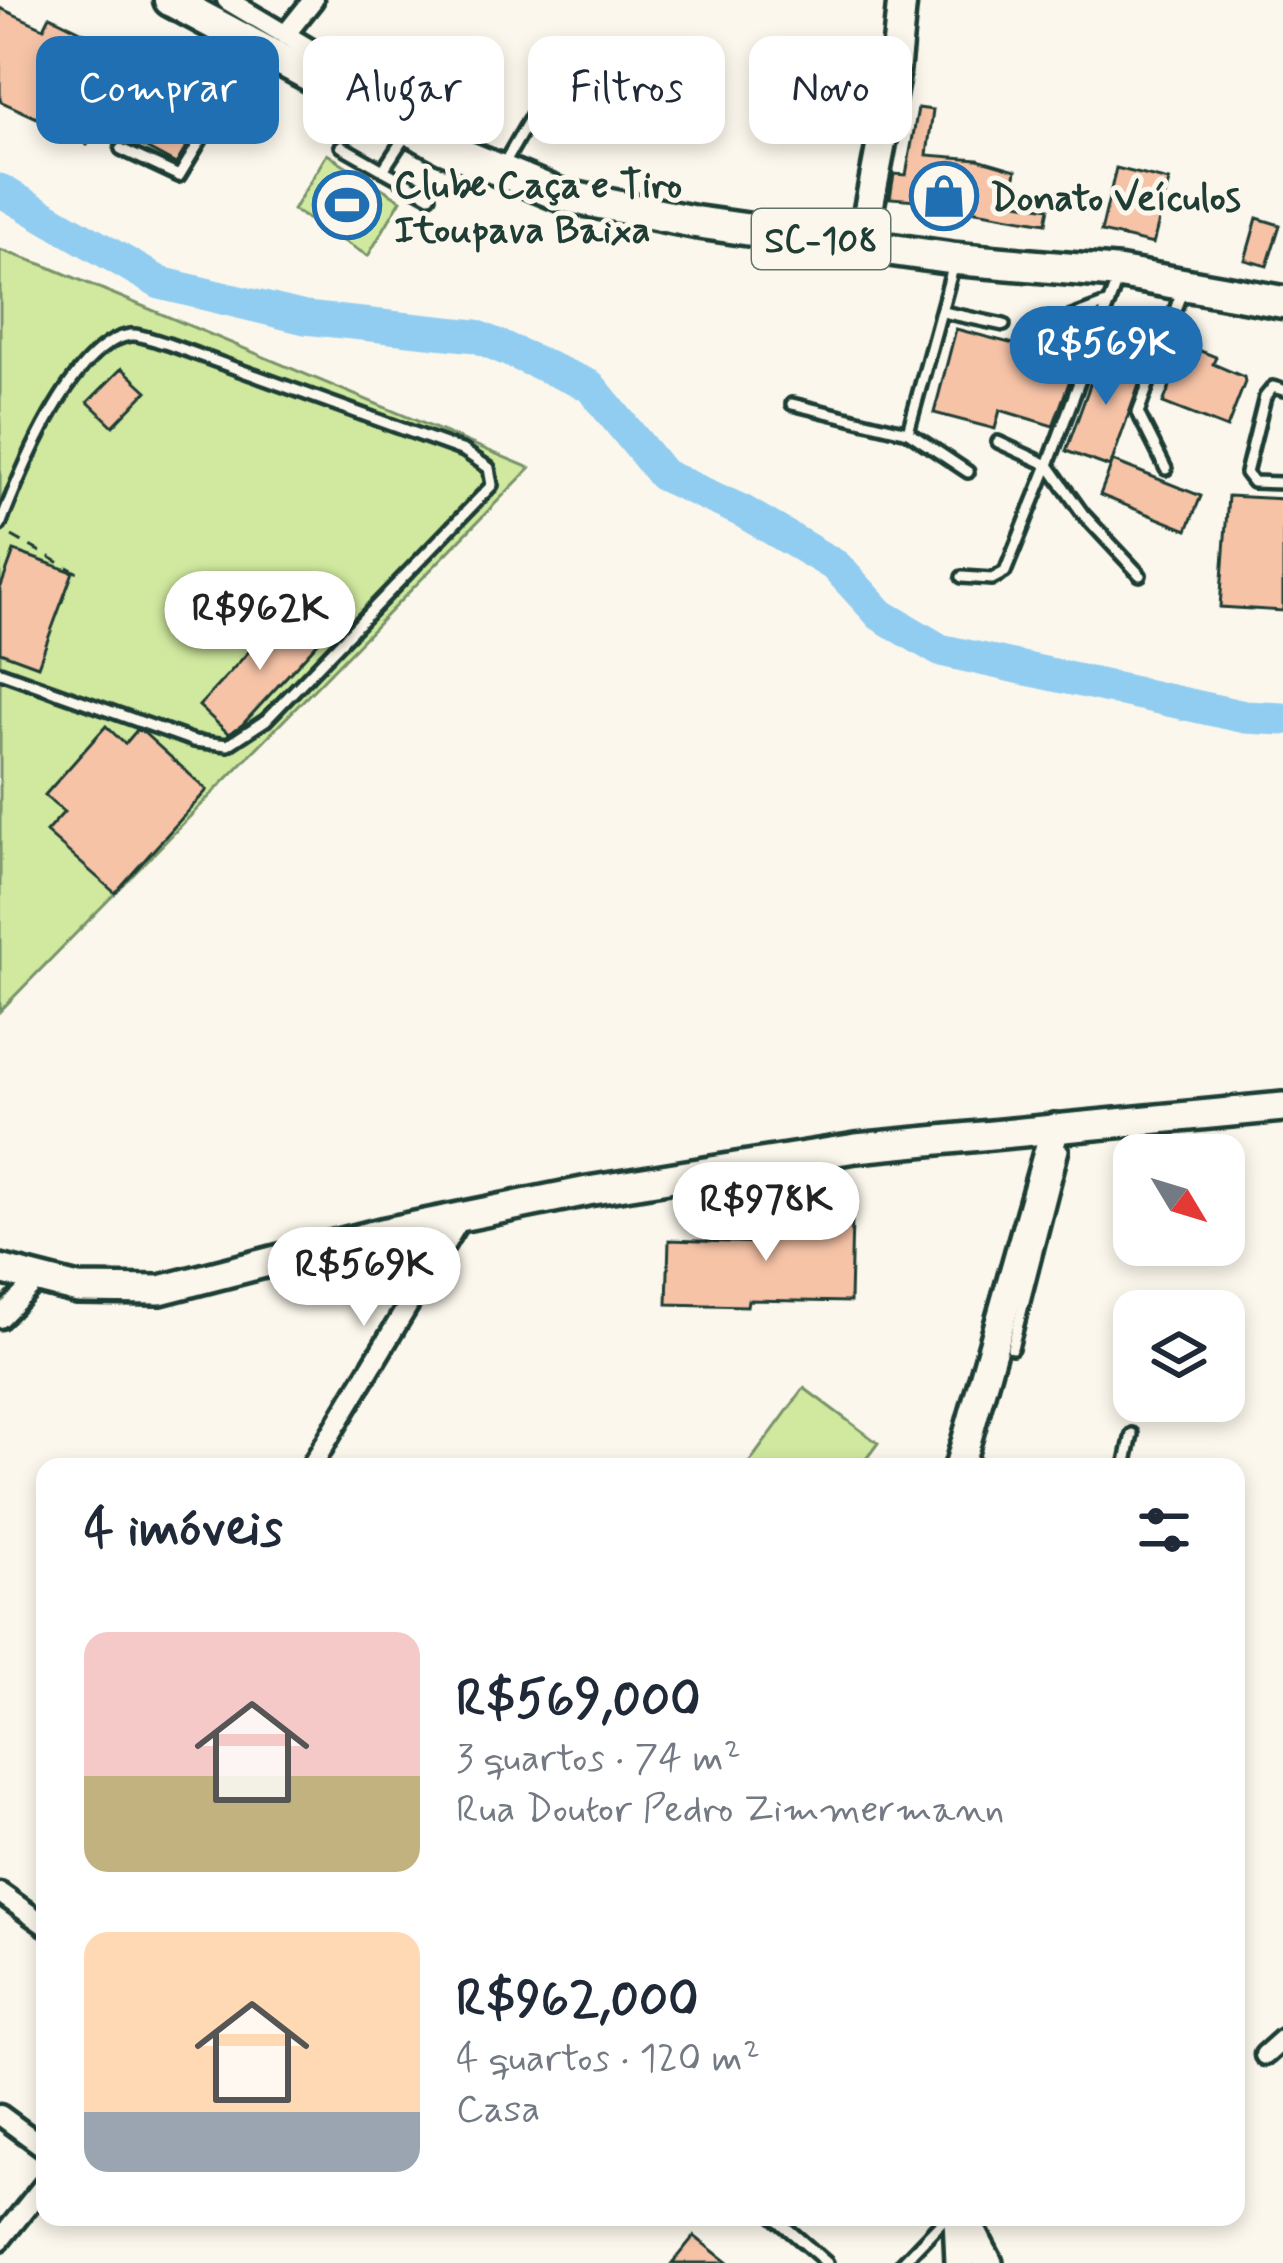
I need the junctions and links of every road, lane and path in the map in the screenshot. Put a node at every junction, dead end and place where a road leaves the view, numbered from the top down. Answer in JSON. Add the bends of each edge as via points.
{"nodes":[{"id":1,"x":170,"y":0,"type":"edge"},
{"id":2,"x":227,"y":0,"type":"edge"},
{"id":3,"x":314,"y":0,"type":"edge"},
{"id":4,"x":902,"y":0,"type":"edge"},
{"id":5,"x":261,"y":36,"type":"edge"},
{"id":6,"x":267,"y":36,"type":"edge"},
{"id":7,"x":275,"y":36,"type":"edge"},
{"id":8,"x":528,"y":122,"type":"edge"},
{"id":9,"x":201,"y":144,"type":"edge"},
{"id":10,"x":400,"y":144,"type":"edge"},
{"id":11,"x":442,"y":144,"type":"edge"},
{"id":12,"x":341,"y":146,"type":"dead end"},
{"id":13,"x":121,"y":149,"type":"dead end"},
{"id":14,"x":383,"y":170,"type":"junction"},
{"id":15,"x":499,"y":172,"type":"junction"},
{"id":16,"x":430,"y":196,"type":"dead end"},
{"id":17,"x":862,"y":243,"type":"junction"},
{"id":18,"x":956,"y":259,"type":"junction"},
{"id":19,"x":1120,"y":273,"type":"junction"},
{"id":20,"x":1185,"y":283,"type":"junction"},
{"id":21,"x":1283,"y":302,"type":"edge"},
{"id":22,"x":1109,"y":303,"type":"junction"},
{"id":23,"x":943,"y":311,"type":"junction"},
{"id":24,"x":1004,"y":325,"type":"dead end"},
{"id":25,"x":1043,"y":328,"type":"dead end"},
{"id":26,"x":1283,"y":390,"type":"edge"},
{"id":27,"x":792,"y":404,"type":"dead end"},
{"id":28,"x":908,"y":432,"type":"junction"},
{"id":29,"x":998,"y":442,"type":"dead end"},
{"id":30,"x":1048,"y":465,"type":"junction"},
{"id":31,"x":1166,"y":469,"type":"dead end"},
{"id":32,"x":968,"y":472,"type":"dead end"},
{"id":33,"x":1283,"y":483,"type":"edge"},
{"id":34,"x":0,"y":527,"type":"edge"},
{"id":35,"x":1140,"y":575,"type":"dead end"},
{"id":36,"x":86,"y":577,"type":"dead end"},
{"id":37,"x":962,"y":577,"type":"dead end"},
{"id":38,"x":0,"y":672,"type":"edge"},
{"id":39,"x":1283,"y":1107,"type":"edge"},
{"id":40,"x":1062,"y":1128,"type":"junction"},
{"id":41,"x":461,"y":1217,"type":"junction"},
{"id":42,"x":0,"y":1269,"type":"edge"},
{"id":43,"x":36,"y":1281,"type":"junction"},
{"id":44,"x":0,"y":1318,"type":"edge"},
{"id":45,"x":1012,"y":1348,"type":"dead end"},
{"id":46,"x":1132,"y":1435,"type":"dead end"},
{"id":47,"x":316,"y":1458,"type":"edge"},
{"id":48,"x":961,"y":1458,"type":"edge"},
{"id":49,"x":1126,"y":1458,"type":"edge"},
{"id":50,"x":0,"y":1893,"type":"edge"},
{"id":51,"x":36,"y":1918,"type":"edge"},
{"id":52,"x":1283,"y":2039,"type":"edge"},
{"id":53,"x":1264,"y":2055,"type":"dead end"},
{"id":54,"x":0,"y":2114,"type":"edge"},
{"id":55,"x":36,"y":2141,"type":"edge"},
{"id":56,"x":36,"y":2195,"type":"edge"},
{"id":57,"x":784,"y":2226,"type":"edge"},
{"id":58,"x":937,"y":2226,"type":"edge"},
{"id":59,"x":961,"y":2226,"type":"edge"},
{"id":60,"x":966,"y":2226,"type":"edge"},
{"id":61,"x":0,"y":2240,"type":"edge"},
{"id":62,"x":827,"y":2263,"type":"edge"},
{"id":63,"x":902,"y":2263,"type":"edge"},
{"id":64,"x":960,"y":2263,"type":"edge"},
{"id":65,"x":988,"y":2263,"type":"edge"}],
"edges":[{"from":1,"to":5,"type":"main road","number":"SC-108"},
{"from":2,"to":6,"type":"street"},
{"from":3,"to":7,"type":"street"},
{"from":4,"to":17,"type":"street"},
{"from":8,"to":15,"type":"lane"},
{"from":9,"to":13,"type":"lane","via":[[179,176]]},
{"from":10,"to":14,"type":"lane"},
{"from":11,"to":15,"type":"main road","number":"SC-108"},
{"from":12,"to":14,"type":"lane"},
{"from":14,"to":16,"type":"lane"},
{"from":15,"to":17,"type":"main road","number":"SC-108","via":[[608,207]]},
{"from":17,"to":18,"type":"main road","number":"SC-108"},
{"from":18,"to":19,"type":"main road","number":"SC-108"},
{"from":18,"to":23,"type":"lane"},
{"from":19,"to":20,"type":"main road","number":"SC-108"},
{"from":19,"to":22,"type":"lane"},
{"from":20,"to":21,"type":"main road","number":"SC-108"},
{"from":20,"to":31,"type":"lane","via":[[1138,413]]},
{"from":22,"to":25,"type":"lane"},
{"from":22,"to":30,"type":"lane"},
{"from":23,"to":24,"type":"lane"},
{"from":23,"to":28,"type":"lane"},
{"from":26,"to":33,"type":"lane","via":[[1273,387],[1265,397],[1246,473],[1253,482]]},
{"from":27,"to":28,"type":"lane"},
{"from":28,"to":32,"type":"lane"},
{"from":29,"to":30,"type":"lane"},
{"from":30,"to":35,"type":"lane"},
{"from":30,"to":37,"type":"lane","via":[[1005,572]]},
{"from":34,"to":36,"type":"path"},
{"from":34,"to":38,"type":"lane","via":[[33,441],[57,406],[94,353],[132,335],[464,451],[489,468],[492,485],[266,720],[228,745],[194,741]]},
{"from":39,"to":40,"type":"street"},
{"from":40,"to":41,"type":"street","via":[[856,1148]]},
{"from":40,"to":45,"type":"lane"},
{"from":40,"to":48,"type":"street"},
{"from":41,"to":43,"type":"street","via":[[160,1290]]},
{"from":41,"to":47,"type":"street"},
{"from":42,"to":43,"type":"street"},
{"from":43,"to":44,"type":"street"},
{"from":46,"to":49,"type":"lane"},
{"from":50,"to":51,"type":"street"},
{"from":52,"to":53,"type":"street"},
{"from":54,"to":55,"type":"street"},
{"from":56,"to":61,"type":"street"},
{"from":57,"to":62,"type":"lane"},
{"from":58,"to":63,"type":"lane"},
{"from":59,"to":64,"type":"street"},
{"from":60,"to":65,"type":"street"}]}
